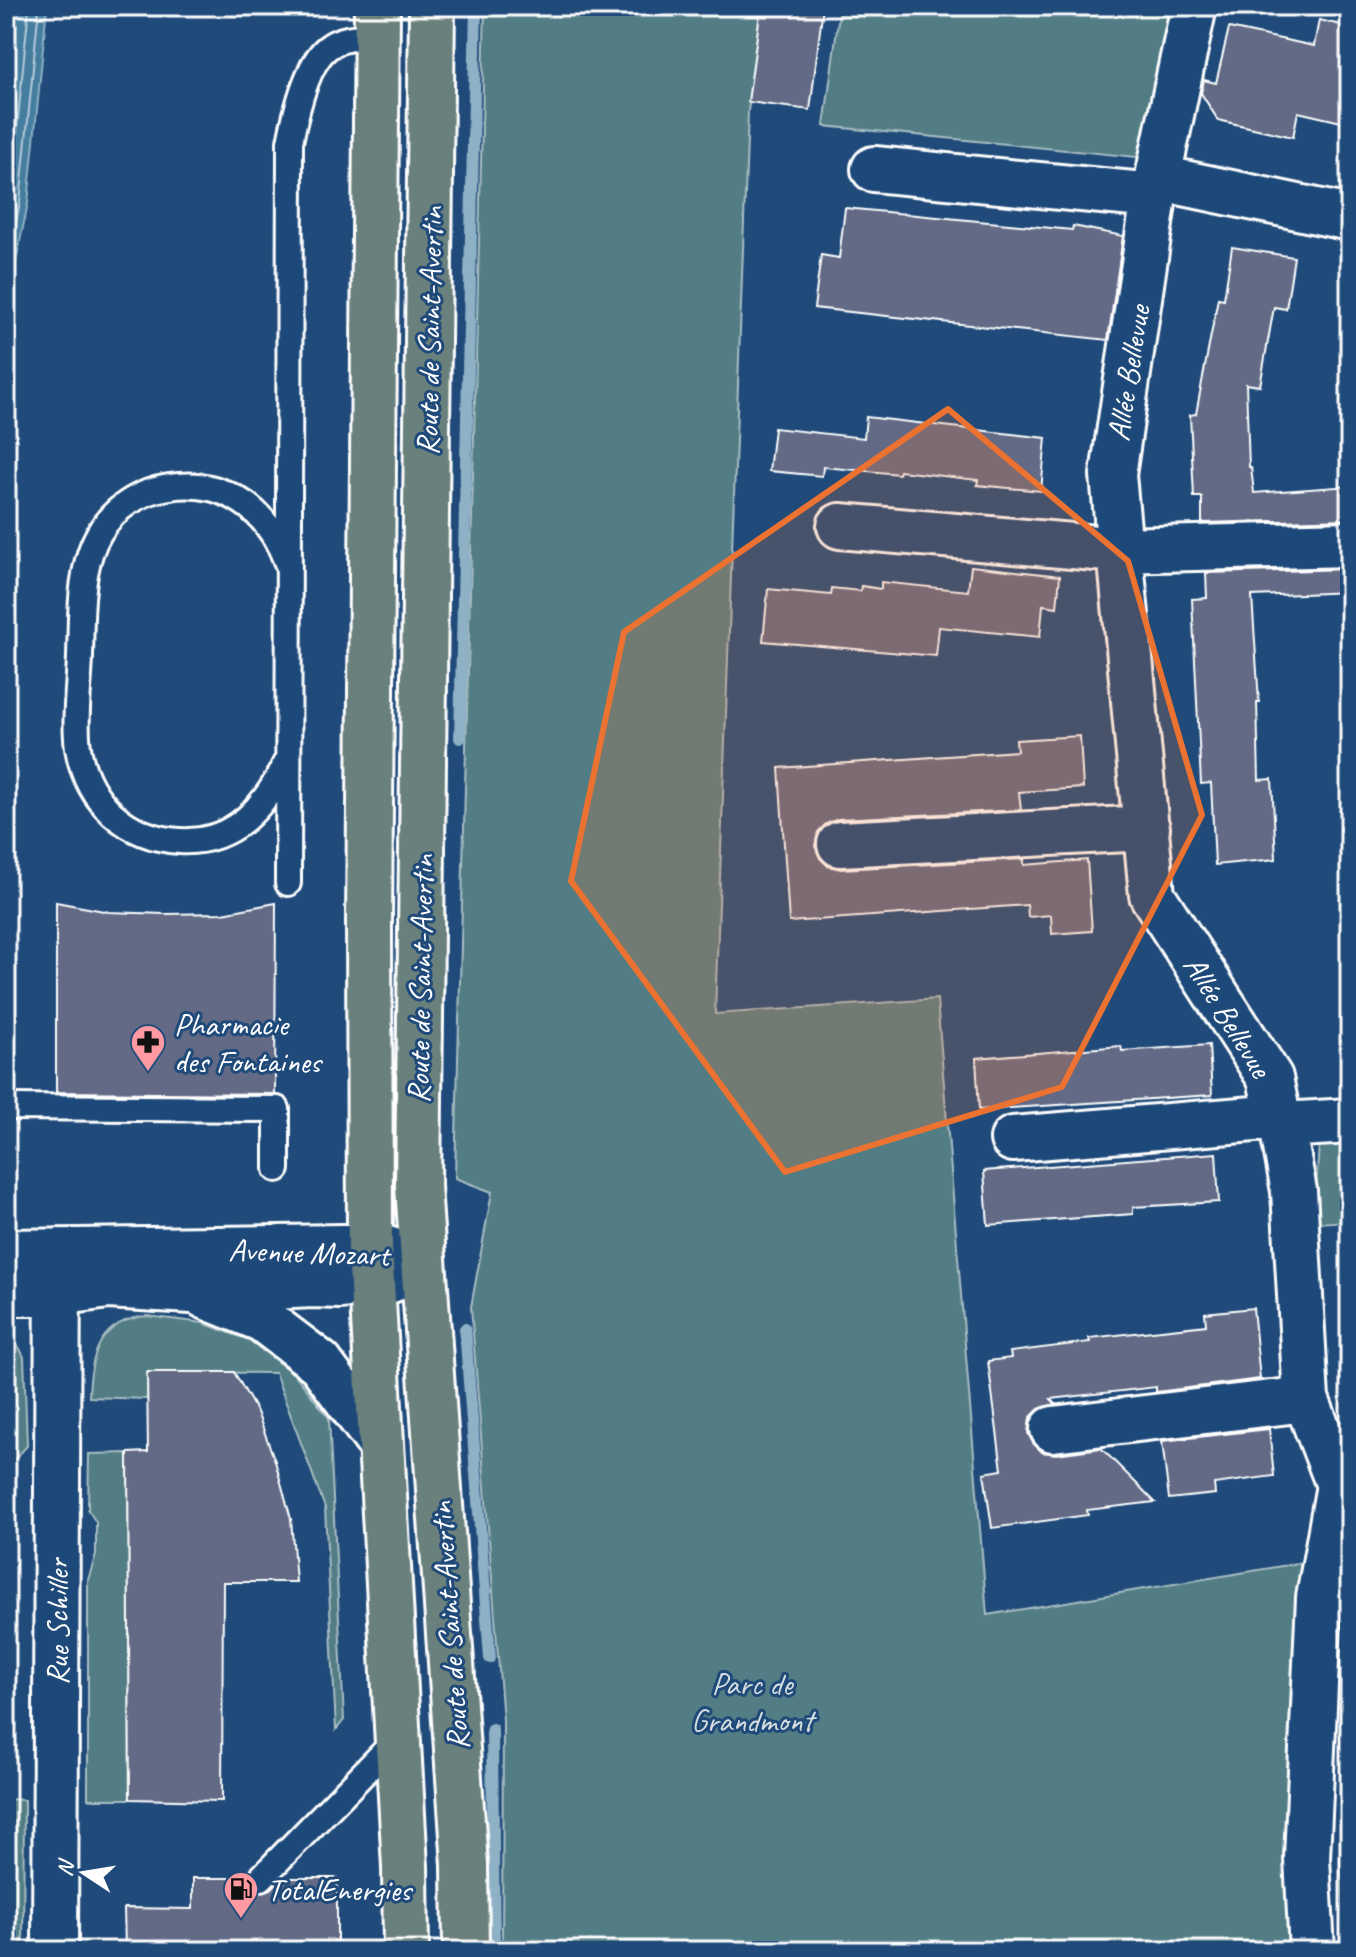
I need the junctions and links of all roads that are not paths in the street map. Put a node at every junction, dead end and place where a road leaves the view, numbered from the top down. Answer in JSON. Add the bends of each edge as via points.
{"nodes":[{"id":1,"x":432,"y":6,"type":"edge"},
{"id":2,"x":1194,"y":6,"type":"edge"},
{"id":3,"x":377,"y":21,"type":"edge"},
{"id":4,"x":874,"y":169,"type":"dead end"},
{"id":5,"x":1157,"y":187,"type":"junction"},
{"id":6,"x":1350,"y":218,"type":"edge"},
{"id":7,"x":840,"y":526,"type":"dead end"},
{"id":8,"x":1350,"y":544,"type":"edge"},
{"id":9,"x":1119,"y":550,"type":"junction"},
{"id":10,"x":290,"y":605,"type":"junction"},
{"id":11,"x":288,"y":759,"type":"junction"},
{"id":12,"x":1147,"y":828,"type":"junction"},
{"id":13,"x":840,"y":844,"type":"dead end"},
{"id":14,"x":288,"y":883,"type":"dead end"},
{"id":15,"x":7,"y":1107,"type":"edge"},
{"id":16,"x":1280,"y":1121,"type":"junction"},
{"id":17,"x":1350,"y":1121,"type":"edge"},
{"id":18,"x":1013,"y":1139,"type":"dead end"},
{"id":19,"x":277,"y":1169,"type":"dead end"},
{"id":20,"x":58,"y":1251,"type":"junction"},
{"id":21,"x":6,"y":1252,"type":"edge"},
{"id":22,"x":423,"y":1262,"type":"junction"},
{"id":23,"x":371,"y":1266,"type":"junction"},
{"id":24,"x":192,"y":1291,"type":"junction"},
{"id":25,"x":6,"y":1293,"type":"edge"},
{"id":26,"x":58,"y":1293,"type":"junction"},
{"id":27,"x":1306,"y":1399,"type":"junction"},
{"id":28,"x":1053,"y":1429,"type":"dead end"},
{"id":29,"x":380,"y":1444,"type":"junction"},
{"id":30,"x":1344,"y":1485,"type":"edge"},
{"id":31,"x":397,"y":1739,"type":"junction"},
{"id":32,"x":261,"y":1878,"type":"dead end"},
{"id":33,"x":55,"y":1951,"type":"edge"},
{"id":34,"x":406,"y":1951,"type":"edge"},
{"id":35,"x":466,"y":1951,"type":"edge"},
{"id":36,"x":1312,"y":1951,"type":"edge"}],
"edges":[{"from":1,"to":22,"type":"main road","name":"Route de Saint-Avertin","via":[[419,1127]]},
{"from":2,"to":5,"type":"street","name":"Allée Bellevue"},
{"from":3,"to":10,"type":"lane","via":[[327,48],[298,105],[290,142]]},
{"from":3,"to":23,"type":"main road","name":"Route de Saint-Avertin"},
{"from":4,"to":5,"type":"street"},
{"from":5,"to":6,"type":"street"},
{"from":5,"to":9,"type":"street","name":"Allée Bellevue","via":[[1113,475]]},
{"from":7,"to":9,"type":"street"},
{"from":8,"to":9,"type":"street"},
{"from":9,"to":12,"type":"street","name":"Allée Bellevue"},
{"from":10,"to":11,"type":"lane"},
{"from":10,"to":11,"type":"lane","via":[[289,570],[278,539],[258,513],[231,494],[188,485],[166,486],[135,498],[109,519],[91,547],[82,578],[78,746],[86,778],[103,807],[129,828],[160,840],[192,842],[224,833],[252,815]]},
{"from":11,"to":14,"type":"lane"},
{"from":12,"to":13,"type":"street"},
{"from":12,"to":16,"type":"street","name":"Allée Bellevue","via":[[1152,895],[1270,1078]]},
{"from":15,"to":19,"type":"lane","via":[[277,1109]]},
{"from":16,"to":17,"type":"street"},
{"from":16,"to":18,"type":"street","name":"Allée Bellevue"},
{"from":16,"to":27,"type":"street","name":"Allée Bellevue","via":[[1294,1191]]},
{"from":20,"to":21,"type":"street","name":"Avenue Mozart"},
{"from":20,"to":23,"type":"street","name":"Avenue Mozart"},
{"from":20,"to":26,"type":"street","name":"Rue Schiller"},
{"from":22,"to":23,"type":"street","name":"Avenue Mozart","via":[[401,1253]]},
{"from":22,"to":35,"type":"main road","name":"Route de Saint-Avertin","via":[[457,1727]]},
{"from":23,"to":24,"type":"street","name":"Avenue Mozart"},
{"from":23,"to":29,"type":"main road","name":"Route de Saint-Avertin"},
{"from":24,"to":26,"type":"street","name":"Avenue Mozart","via":[[108,1286]]},
{"from":24,"to":29,"type":"street","name":"Avenue Mozart","via":[[262,1319],[291,1338],[320,1363]]},
{"from":25,"to":26,"type":"street","name":"Avenue Mozart"},
{"from":26,"to":33,"type":"street","name":"Rue Schiller"},
{"from":27,"to":28,"type":"street"},
{"from":27,"to":30,"type":"street","name":"Allée Bellevue"},
{"from":29,"to":31,"type":"main road","name":"Route de Saint-Avertin"},
{"from":30,"to":36,"type":"street","via":[[1319,1598],[1307,1858]]},
{"from":31,"to":32,"type":"lane"},
{"from":31,"to":34,"type":"main road","name":"Route de Saint-Avertin"}]}
